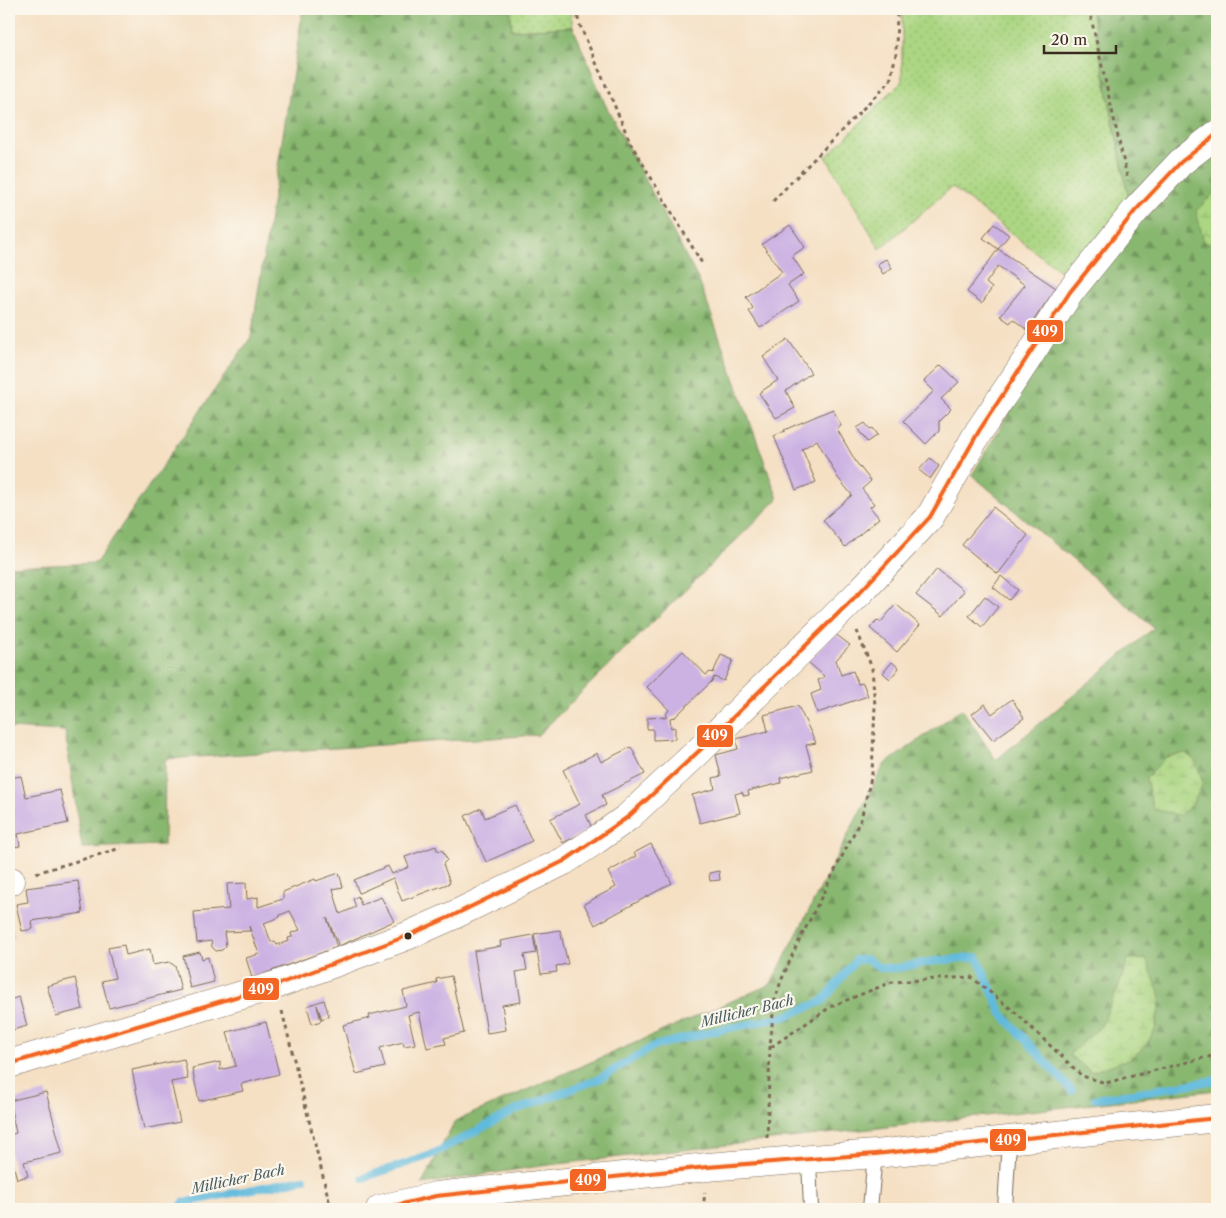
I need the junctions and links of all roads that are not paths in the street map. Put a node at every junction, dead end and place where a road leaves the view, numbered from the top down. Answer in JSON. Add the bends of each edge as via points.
{"nodes":[{"id":1,"x":1217,"y":134,"type":"edge"},
{"id":2,"x":9,"y":1064,"type":"edge"},
{"id":3,"x":1217,"y":1118,"type":"edge"},
{"id":4,"x":1008,"y":1140,"type":"junction"},
{"id":5,"x":875,"y":1154,"type":"junction"},
{"id":6,"x":809,"y":1159,"type":"junction"},
{"id":7,"x":439,"y":1202,"type":"edge"},
{"id":8,"x":380,"y":1209,"type":"edge"},
{"id":9,"x":810,"y":1209,"type":"edge"},
{"id":10,"x":870,"y":1209,"type":"edge"},
{"id":11,"x":1005,"y":1209,"type":"edge"}],
"edges":[{"from":1,"to":2,"type":"street","via":[[1181,162],[1135,211],[1070,292],[979,431],[930,517],[860,592],[628,817],[564,861],[385,945],[276,985]]},
{"from":3,"to":4,"type":"street"},
{"from":4,"to":5,"type":"street"},
{"from":4,"to":11,"type":"lane"},
{"from":5,"to":6,"type":"street"},
{"from":5,"to":10,"type":"lane"},
{"from":6,"to":7,"type":"street","via":[[707,1166]]},
{"from":6,"to":9,"type":"lane"},
{"from":7,"to":8,"type":"street"}]}
